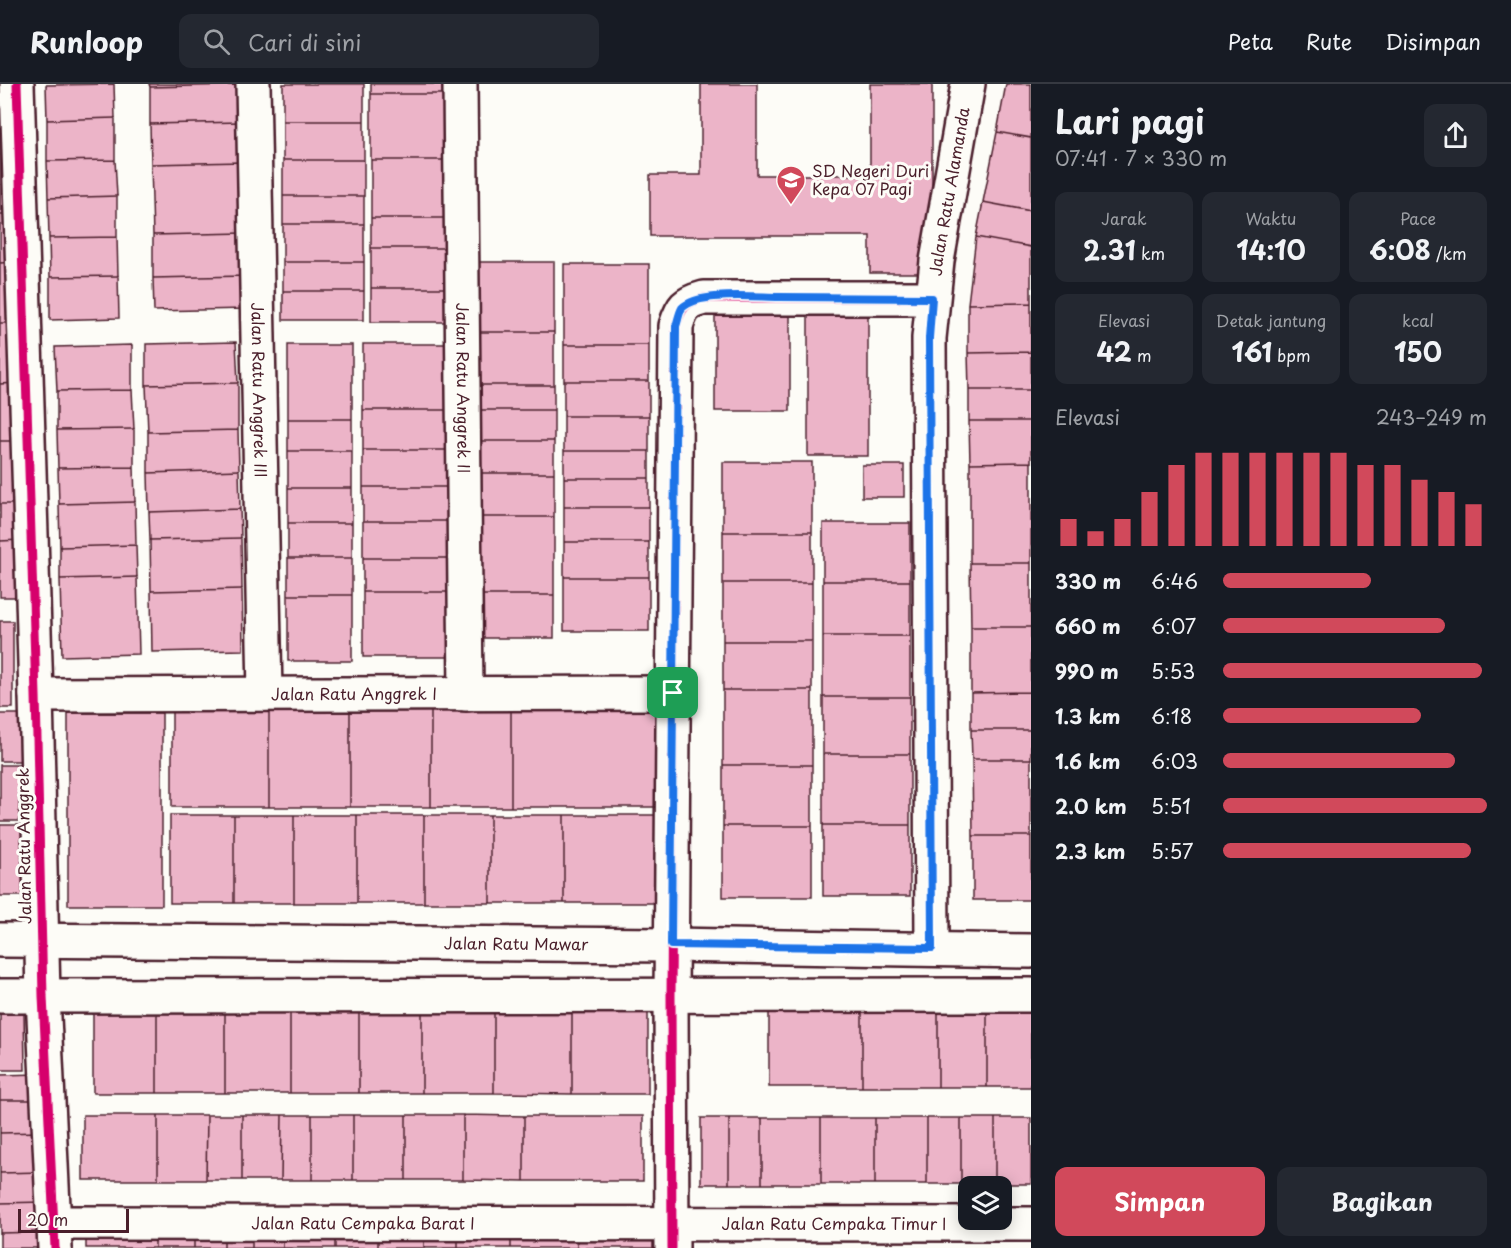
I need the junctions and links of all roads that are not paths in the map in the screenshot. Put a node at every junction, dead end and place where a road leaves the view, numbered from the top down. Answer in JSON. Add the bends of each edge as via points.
{"nodes":[{"id":1,"x":17,"y":84,"type":"edge"},
{"id":2,"x":254,"y":84,"type":"edge"},
{"id":3,"x":460,"y":84,"type":"edge"},
{"id":4,"x":968,"y":84,"type":"edge"},
{"id":5,"x":932,"y":298,"type":"junction"},
{"id":6,"x":673,"y":693,"type":"junction"},
{"id":7,"x":264,"y":694,"type":"junction"},
{"id":8,"x":466,"y":694,"type":"junction"},
{"id":9,"x":36,"y":695,"type":"junction"},
{"id":10,"x":0,"y":940,"type":"edge"},
{"id":11,"x":42,"y":941,"type":"junction"},
{"id":12,"x":671,"y":945,"type":"junction"},
{"id":13,"x":932,"y":948,"type":"junction"},
{"id":14,"x":1031,"y":951,"type":"edge"},
{"id":15,"x":1031,"y":995,"type":"edge"},
{"id":16,"x":0,"y":996,"type":"edge"},
{"id":17,"x":42,"y":996,"type":"junction"},
{"id":18,"x":671,"y":996,"type":"junction"},
{"id":19,"x":1031,"y":1224,"type":"edge"},
{"id":20,"x":55,"y":1235,"type":"edge"},
{"id":21,"x":672,"y":1236,"type":"edge"}],
"edges":[{"from":1,"to":9,"type":"street","name":"Jalan Ratu Anggrek"},
{"from":2,"to":7,"type":"street","name":"Jalan Ratu Anggrek III"},
{"from":3,"to":8,"type":"street","name":"Jalan Ratu Anggrek II"},
{"from":4,"to":5,"type":"street","name":"Jalan Ratu Alamanda"},
{"from":5,"to":6,"type":"street","via":[[704,298],[681,309],[676,326]]},
{"from":5,"to":13,"type":"street","name":"Jalan Ratu Alamanda","via":[[929,338]]},
{"from":6,"to":8,"type":"street","name":"Jalan Ratu Anggrek I"},
{"from":6,"to":12,"type":"street"},
{"from":7,"to":8,"type":"street","name":"Jalan Ratu Anggrek I"},
{"from":7,"to":9,"type":"street","name":"Jalan Ratu Anggrek I"},
{"from":9,"to":11,"type":"street","name":"Jalan Ratu Anggrek"},
{"from":10,"to":11,"type":"street","name":"Jalan Ratu Mawar"},
{"from":11,"to":12,"type":"street","name":"Jalan Ratu Mawar"},
{"from":11,"to":17,"type":"street","name":"Jalan Ratu Anggrek"},
{"from":12,"to":13,"type":"street","name":"Jalan Ratu Mawar"},
{"from":12,"to":18,"type":"street"},
{"from":13,"to":14,"type":"street","name":"Jalan Ratu Mawar"},
{"from":15,"to":18,"type":"street"},
{"from":16,"to":17,"type":"street"},
{"from":17,"to":18,"type":"street"},
{"from":17,"to":20,"type":"street","name":"Jalan Ratu Anggrek"},
{"from":18,"to":21,"type":"street"},
{"from":19,"to":21,"type":"street","name":"Jalan Ratu Cempaka Timur I"},
{"from":20,"to":21,"type":"street","name":"Jalan Ratu Cempaka Barat I"}]}
